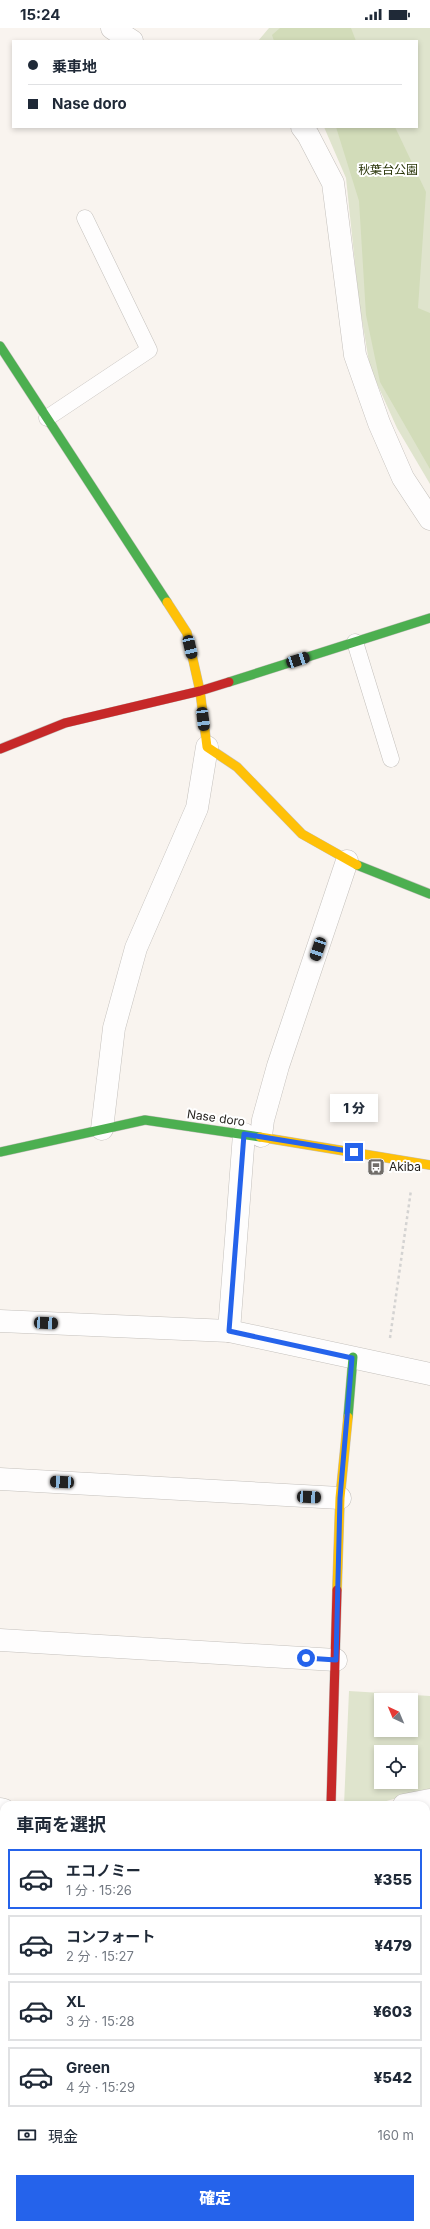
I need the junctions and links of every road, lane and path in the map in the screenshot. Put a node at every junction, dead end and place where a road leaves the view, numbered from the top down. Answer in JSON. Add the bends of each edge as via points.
{"nodes":[{"id":1,"x":112,"y":28,"type":"edge"},
{"id":2,"x":130,"y":40,"type":"edge"},
{"id":3,"x":303,"y":128,"type":"edge"},
{"id":4,"x":85,"y":218,"type":"dead end"},
{"id":5,"x":0,"y":346,"type":"edge"},
{"id":6,"x":46,"y":418,"type":"junction"},
{"id":7,"x":430,"y":519,"type":"edge"},
{"id":8,"x":430,"y":618,"type":"edge"},
{"id":9,"x":355,"y":642,"type":"junction"},
{"id":10,"x":200,"y":691,"type":"junction"},
{"id":11,"x":207,"y":747,"type":"junction"},
{"id":12,"x":0,"y":749,"type":"edge"},
{"id":13,"x":391,"y":759,"type":"dead end"},
{"id":14,"x":347,"y":861,"type":"junction"},
{"id":15,"x":430,"y":894,"type":"edge"},
{"id":16,"x":102,"y":1129,"type":"junction"},
{"id":17,"x":252,"y":1135,"type":"junction"},
{"id":18,"x":0,"y":1152,"type":"edge"},
{"id":19,"x":415,"y":1162,"type":"junction"},
{"id":20,"x":430,"y":1165,"type":"edge"},
{"id":21,"x":0,"y":1321,"type":"edge"},
{"id":22,"x":229,"y":1331,"type":"junction"},
{"id":23,"x":352,"y":1358,"type":"junction"},
{"id":24,"x":386,"y":1364,"type":"junction"},
{"id":25,"x":430,"y":1374,"type":"edge"},
{"id":26,"x":0,"y":1479,"type":"edge"},
{"id":27,"x":340,"y":1498,"type":"junction"},
{"id":28,"x":0,"y":1640,"type":"edge"},
{"id":29,"x":336,"y":1660,"type":"junction"},
{"id":30,"x":331,"y":1801,"type":"edge"}],
"edges":[{"from":1,"to":2,"type":"street"},
{"from":3,"to":7,"type":"street","via":[[333,183],[355,355],[378,423],[403,478]]},
{"from":4,"to":6,"type":"lane","via":[[149,350]]},
{"from":5,"to":6,"type":"street"},
{"from":6,"to":10,"type":"street","via":[[187,633]]},
{"from":8,"to":9,"type":"street"},
{"from":9,"to":10,"type":"street"},
{"from":9,"to":13,"type":"lane"},
{"from":10,"to":11,"type":"street"},
{"from":10,"to":12,"type":"street","via":[[65,723]]},
{"from":11,"to":14,"type":"street","via":[[237,767],[302,834]]},
{"from":11,"to":16,"type":"street","via":[[197,808],[136,948],[114,1028]]},
{"from":14,"to":15,"type":"street"},
{"from":14,"to":17,"type":"street","via":[[278,1066],[263,1120]]},
{"from":16,"to":17,"type":"street","name":"Nase doro","via":[[145,1120]]},
{"from":16,"to":18,"type":"street","name":"Nase doro"},
{"from":17,"to":19,"type":"street","name":"Nase doro"},
{"from":17,"to":22,"type":"street"},
{"from":19,"to":20,"type":"street","name":"Nase doro"},
{"from":19,"to":24,"type":"path"},
{"from":21,"to":22,"type":"street"},
{"from":22,"to":23,"type":"street"},
{"from":23,"to":24,"type":"street"},
{"from":23,"to":27,"type":"street"},
{"from":24,"to":25,"type":"street"},
{"from":26,"to":27,"type":"street"},
{"from":27,"to":29,"type":"street"},
{"from":28,"to":29,"type":"street"},
{"from":29,"to":30,"type":"street"}]}
